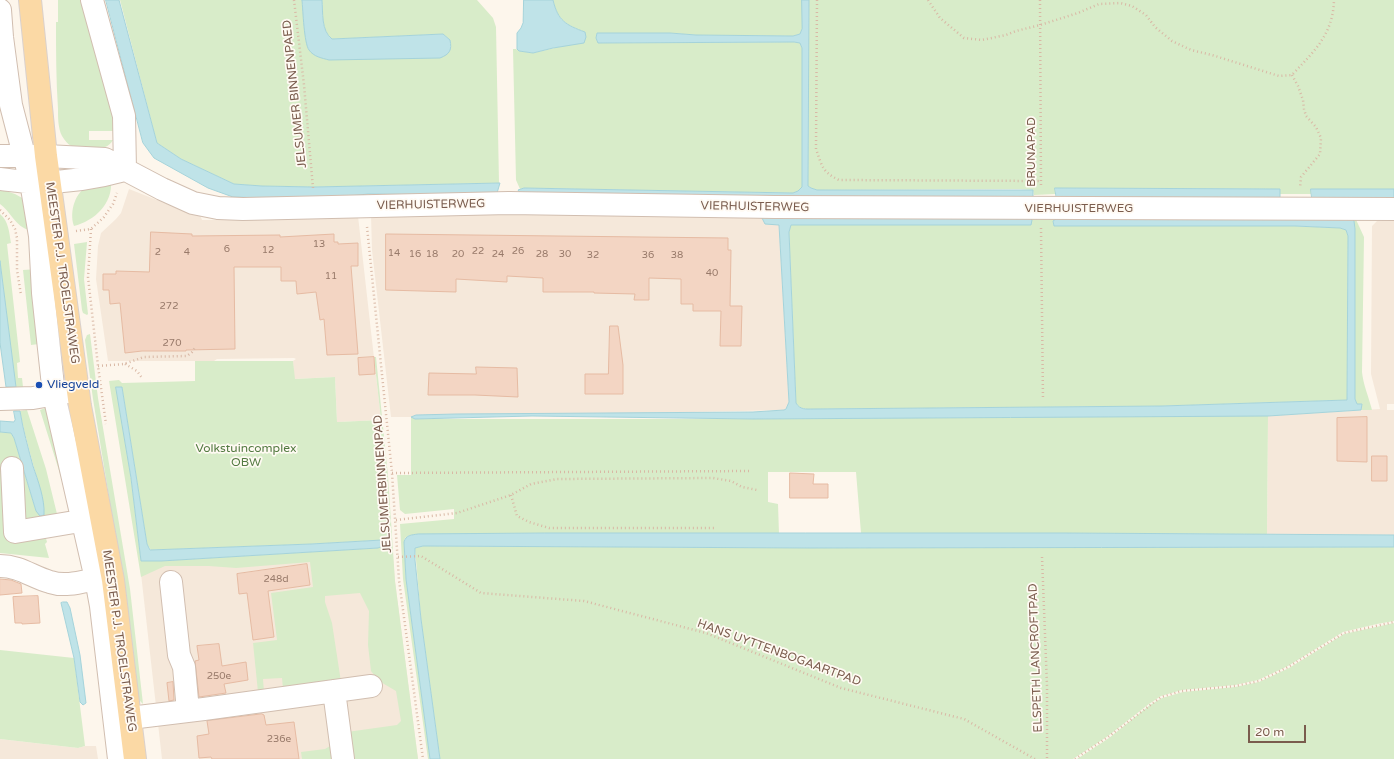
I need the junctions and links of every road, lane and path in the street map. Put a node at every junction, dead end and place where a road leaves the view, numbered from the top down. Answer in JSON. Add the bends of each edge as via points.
{"nodes":[{"id":1,"x":30,"y":0,"type":"edge"},
{"id":2,"x":92,"y":0,"type":"edge"},
{"id":3,"x":294,"y":0,"type":"edge"},
{"id":4,"x":817,"y":0,"type":"edge"},
{"id":5,"x":928,"y":0,"type":"edge"},
{"id":6,"x":1040,"y":0,"type":"edge"},
{"id":7,"x":1334,"y":0,"type":"edge"},
{"id":8,"x":0,"y":10,"type":"edge"},
{"id":9,"x":1040,"y":24,"type":"junction"},
{"id":10,"x":1292,"y":75,"type":"junction"},
{"id":11,"x":0,"y":156,"type":"edge"},
{"id":12,"x":24,"y":156,"type":"junction"},
{"id":13,"x":46,"y":156,"type":"junction"},
{"id":14,"x":124,"y":170,"type":"junction"},
{"id":15,"x":0,"y":179,"type":"edge"},
{"id":16,"x":1041,"y":181,"type":"junction"},
{"id":17,"x":40,"y":182,"type":"junction"},
{"id":18,"x":313,"y":186,"type":"dead end"},
{"id":19,"x":365,"y":206,"type":"junction"},
{"id":20,"x":1295,"y":208,"type":"junction"},
{"id":21,"x":1041,"y":209,"type":"junction"},
{"id":22,"x":1394,"y":209,"type":"edge"},
{"id":23,"x":0,"y":210,"type":"edge"},
{"id":24,"x":91,"y":229,"type":"dead end"},
{"id":25,"x":18,"y":270,"type":"dead end"},
{"id":26,"x":196,"y":346,"type":"dead end"},
{"id":27,"x":124,"y":364,"type":"junction"},
{"id":28,"x":98,"y":366,"type":"dead end"},
{"id":29,"x":142,"y":378,"type":"dead end"},
{"id":30,"x":78,"y":390,"type":"junction"},
{"id":31,"x":54,"y":394,"type":"junction"},
{"id":32,"x":0,"y":399,"type":"edge"},
{"id":33,"x":1043,"y":400,"type":"dead end"},
{"id":34,"x":12,"y":468,"type":"dead end"},
{"id":35,"x":751,"y":471,"type":"dead end"},
{"id":36,"x":392,"y":473,"type":"junction"},
{"id":37,"x":757,"y":490,"type":"dead end"},
{"id":38,"x":512,"y":495,"type":"junction"},
{"id":39,"x":92,"y":519,"type":"junction"},
{"id":40,"x":396,"y":520,"type":"junction"},
{"id":41,"x":714,"y":528,"type":"dead end"},
{"id":42,"x":398,"y":557,"type":"junction"},
{"id":43,"x":1042,"y":557,"type":"dead end"},
{"id":44,"x":0,"y":566,"type":"edge"},
{"id":45,"x":96,"y":579,"type":"junction"},
{"id":46,"x":171,"y":582,"type":"dead end"},
{"id":47,"x":1394,"y":622,"type":"edge"},
{"id":48,"x":371,"y":686,"type":"dead end"},
{"id":49,"x":334,"y":691,"type":"junction"},
{"id":50,"x":188,"y":711,"type":"junction"},
{"id":51,"x":130,"y":718,"type":"junction"},
{"id":52,"x":119,"y":759,"type":"edge"},
{"id":53,"x":135,"y":759,"type":"edge"},
{"id":54,"x":343,"y":759,"type":"edge"},
{"id":55,"x":423,"y":759,"type":"edge"},
{"id":56,"x":1035,"y":759,"type":"edge"},
{"id":57,"x":1048,"y":759,"type":"edge"},
{"id":58,"x":1075,"y":759,"type":"edge"}],
"edges":[{"from":1,"to":13,"type":"main road","name":"MEESTER P.J. TROELSTRAWEG"},
{"from":2,"to":14,"type":"street","via":[[124,116]]},
{"from":3,"to":18,"type":"path","name":"JELSUMER BINNENPAED"},
{"from":4,"to":16,"type":"path","via":[[816,149],[828,174],[839,180]]},
{"from":5,"to":9,"type":"path","via":[[940,18],[964,38],[982,40]]},
{"from":6,"to":9,"type":"path","name":"BRUNAPAD"},
{"from":7,"to":10,"type":"path","via":[[1334,14],[1324,39]]},
{"from":8,"to":12,"type":"street","name":"MEESTER P.J. TROELSTRAWEG","via":[[11,105]]},
{"from":9,"to":10,"type":"path","via":[[1099,4],[1120,3],[1132,6],[1146,15],[1155,27],[1172,41],[1191,50],[1279,76]]},
{"from":9,"to":16,"type":"path","name":"BRUNAPAD"},
{"from":10,"to":20,"type":"path","via":[[1303,100],[1306,116],[1316,127],[1321,138],[1320,154],[1301,177]]},
{"from":11,"to":12,"type":"street","name":"VIERHUISTERWEG"},
{"from":12,"to":13,"type":"street","name":"VIERHUISTERWEG"},
{"from":12,"to":17,"type":"street","name":"MEESTER P.J. TROELSTRAWEG"},
{"from":13,"to":14,"type":"street","name":"VIERHUISTERWEG","via":[[105,159]]},
{"from":13,"to":17,"type":"main road","name":"MEESTER P.J. TROELSTRAWEG"},
{"from":14,"to":17,"type":"street","via":[[103,176]]},
{"from":14,"to":19,"type":"street","name":"VIERHUISTERWEG","via":[[193,203],[218,208]]},
{"from":14,"to":24,"type":"path","via":[[113,204]]},
{"from":15,"to":17,"type":"street"},
{"from":16,"to":21,"type":"path","name":"BRUNAPAD"},
{"from":17,"to":30,"type":"main road","name":"MEESTER P.J. TROELSTRAWEG"},
{"from":17,"to":31,"type":"street","name":"MEESTER P.J. TROELSTRAWEG","via":[[43,293]]},
{"from":19,"to":21,"type":"street","name":"VIERHUISTERWEG","via":[[509,203]]},
{"from":19,"to":36,"type":"path","name":"JELSUMERBINNENPAD"},
{"from":20,"to":21,"type":"street","name":"VIERHUISTERWEG"},
{"from":20,"to":22,"type":"street","name":"VIERHUISTERWEG"},
{"from":21,"to":33,"type":"path","name":"BRUNAPAD"},
{"from":23,"to":25,"type":"path","via":[[15,229]]},
{"from":26,"to":27,"type":"path","via":[[187,356],[144,357]]},
{"from":27,"to":28,"type":"path"},
{"from":27,"to":29,"type":"path","via":[[137,371]]},
{"from":30,"to":31,"type":"street"},
{"from":30,"to":39,"type":"main road","name":"MEESTER P.J. TROELSTRAWEG"},
{"from":31,"to":32,"type":"street"},
{"from":31,"to":39,"type":"street","name":"MEESTER P.J. TROELSTRAWEG"},
{"from":34,"to":39,"type":"street","via":[[15,532]]},
{"from":35,"to":36,"type":"path"},
{"from":36,"to":40,"type":"path","name":"JELSUMERBINNENPAD"},
{"from":37,"to":38,"type":"path","via":[[713,478],[557,479],[531,484]]},
{"from":38,"to":40,"type":"path","via":[[457,513]]},
{"from":38,"to":41,"type":"path","via":[[517,516],[549,528]]},
{"from":39,"to":45,"type":"street","name":"MEESTER P.J. TROELSTRAWEG"},
{"from":39,"to":51,"type":"main road","name":"MEESTER P.J. TROELSTRAWEG","via":[[113,580]]},
{"from":40,"to":42,"type":"path","name":"JELSUMERBINNENPAD"},
{"from":42,"to":55,"type":"path","name":"JELSUMERBINNENPAD"},
{"from":42,"to":56,"type":"path","name":"HANS UYTTENBOGAARTPAD","via":[[421,556],[481,592],[584,601],[706,633],[841,688],[964,719]]},
{"from":43,"to":57,"type":"path","name":"ELSPETH LANCROFTPAD"},
{"from":44,"to":45,"type":"street","via":[[21,569],[58,584]]},
{"from":45,"to":52,"type":"street","name":"MEESTER P.J. TROELSTRAWEG"},
{"from":46,"to":50,"type":"street"},
{"from":47,"to":58,"type":"path","via":[[1344,633],[1288,667],[1259,681],[1182,691],[1161,697]]},
{"from":48,"to":49,"type":"street"},
{"from":49,"to":50,"type":"street"},
{"from":49,"to":54,"type":"street"},
{"from":50,"to":51,"type":"street"},
{"from":51,"to":53,"type":"main road","name":"MEESTER P.J. TROELSTRAWEG"}]}
